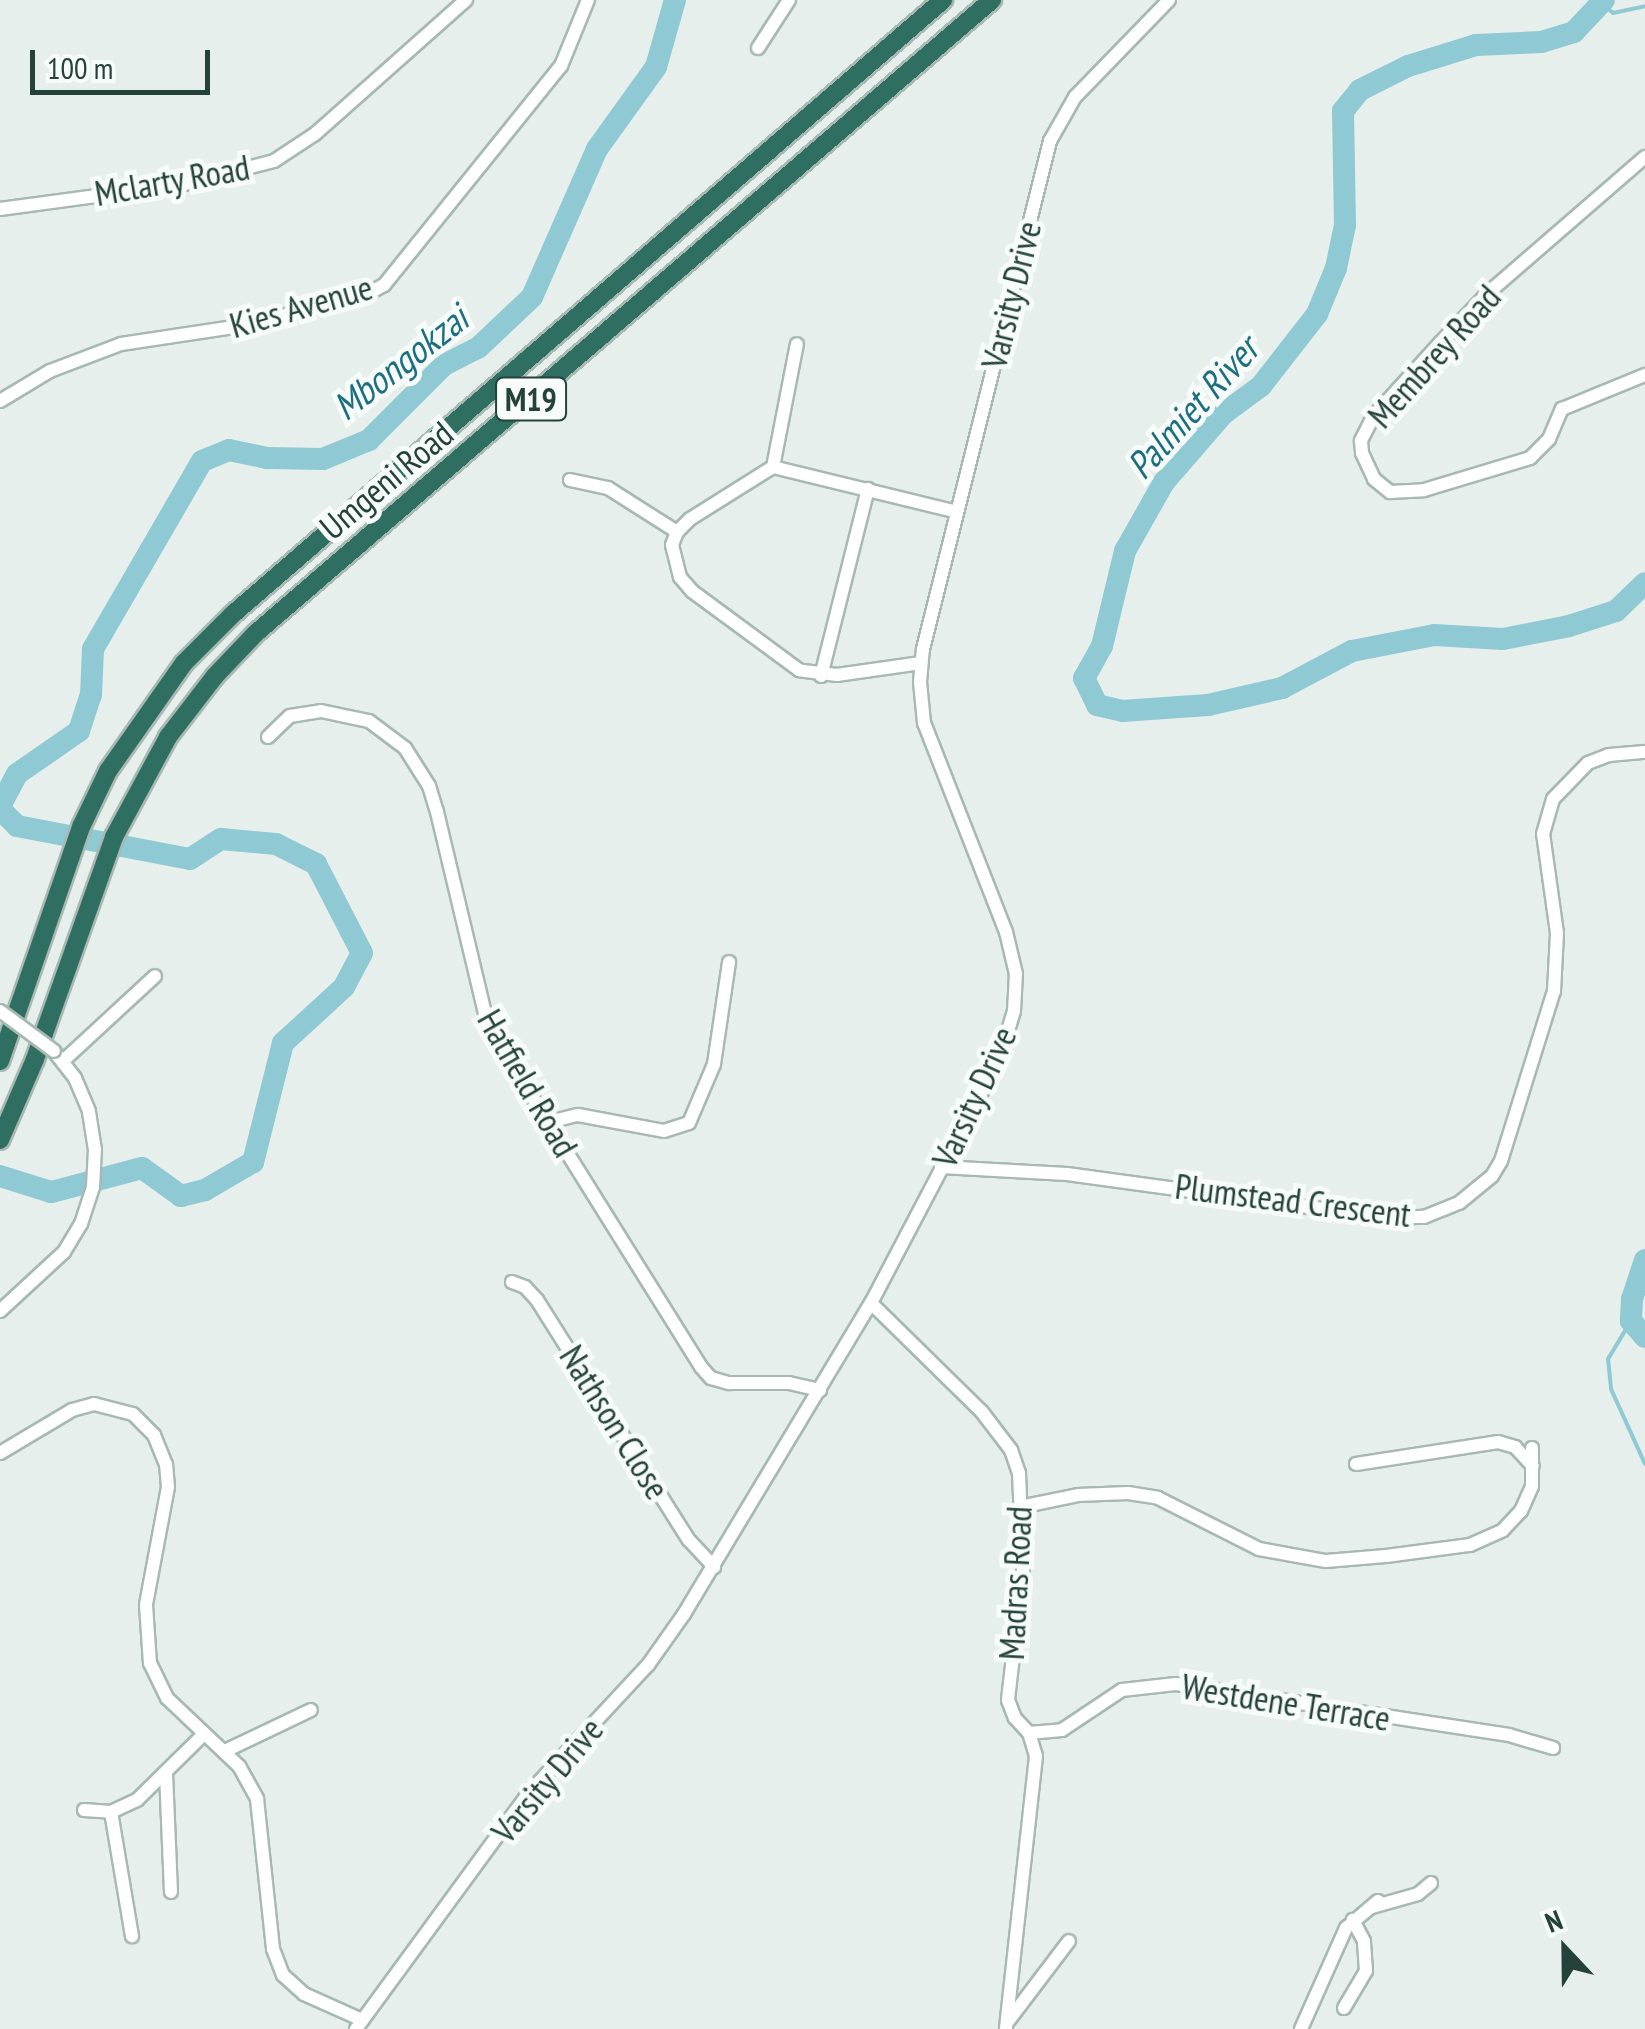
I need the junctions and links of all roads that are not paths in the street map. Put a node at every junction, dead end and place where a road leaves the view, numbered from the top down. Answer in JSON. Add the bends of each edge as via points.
{"nodes":[{"id":1,"x":466,"y":0,"type":"edge"},
{"id":2,"x":588,"y":0,"type":"edge"},
{"id":3,"x":789,"y":0,"type":"edge"},
{"id":4,"x":943,"y":0,"type":"edge"},
{"id":5,"x":992,"y":0,"type":"edge"},
{"id":6,"x":1169,"y":0,"type":"edge"},
{"id":7,"x":758,"y":48,"type":"dead end"},
{"id":8,"x":1645,"y":157,"type":"edge"},
{"id":9,"x":0,"y":209,"type":"edge"},
{"id":10,"x":797,"y":344,"type":"dead end"},
{"id":11,"x":1645,"y":376,"type":"edge"},
{"id":12,"x":0,"y":401,"type":"edge"},
{"id":13,"x":773,"y":467,"type":"junction"},
{"id":14,"x":570,"y":480,"type":"dead end"},
{"id":15,"x":868,"y":489,"type":"junction"},
{"id":16,"x":957,"y":512,"type":"junction"},
{"id":17,"x":677,"y":532,"type":"junction"},
{"id":18,"x":921,"y":664,"type":"junction"},
{"id":19,"x":821,"y":676,"type":"junction"},
{"id":20,"x":268,"y":736,"type":"dead end"},
{"id":21,"x":1645,"y":752,"type":"edge"},
{"id":22,"x":730,"y":962,"type":"dead end"},
{"id":23,"x":154,"y":976,"type":"dead end"},
{"id":24,"x":0,"y":1010,"type":"edge"},
{"id":25,"x":59,"y":1056,"type":"junction"},
{"id":26,"x":0,"y":1061,"type":"edge"},
{"id":27,"x":549,"y":1122,"type":"junction"},
{"id":28,"x":2,"y":1136,"type":"edge"},
{"id":29,"x":942,"y":1168,"type":"junction"},
{"id":30,"x":512,"y":1282,"type":"dead end"},
{"id":31,"x":871,"y":1303,"type":"junction"},
{"id":32,"x":0,"y":1312,"type":"edge"},
{"id":33,"x":820,"y":1390,"type":"junction"},
{"id":34,"x":1532,"y":1448,"type":"dead end"},
{"id":35,"x":0,"y":1453,"type":"edge"},
{"id":36,"x":1356,"y":1464,"type":"dead end"},
{"id":37,"x":1533,"y":1466,"type":"junction"},
{"id":38,"x":1020,"y":1507,"type":"junction"},
{"id":39,"x":714,"y":1566,"type":"junction"},
{"id":40,"x":310,"y":1710,"type":"dead end"},
{"id":41,"x":1029,"y":1733,"type":"junction"},
{"id":42,"x":204,"y":1734,"type":"junction"},
{"id":43,"x":1553,"y":1748,"type":"dead end"},
{"id":44,"x":225,"y":1751,"type":"junction"},
{"id":45,"x":166,"y":1774,"type":"junction"},
{"id":46,"x":84,"y":1810,"type":"dead end"},
{"id":47,"x":111,"y":1812,"type":"junction"},
{"id":48,"x":1430,"y":1883,"type":"dead end"},
{"id":49,"x":171,"y":1892,"type":"dead end"},
{"id":50,"x":1352,"y":1920,"type":"junction"},
{"id":51,"x":132,"y":1936,"type":"dead end"},
{"id":52,"x":1069,"y":1941,"type":"dead end"},
{"id":53,"x":1344,"y":2008,"type":"dead end"},
{"id":54,"x":359,"y":2025,"type":"edge"},
{"id":55,"x":1007,"y":2026,"type":"edge"},
{"id":56,"x":1300,"y":2029,"type":"edge"}],
"edges":[{"from":1,"to":9,"type":"street","name":"Mclarty Road","via":[[314,134],[274,161],[184,184]]},
{"from":2,"to":12,"type":"street","name":"Kies Avenue","via":[[562,66],[384,286],[234,327],[121,344],[50,371]]},
{"from":3,"to":7,"type":"street"},
{"from":4,"to":26,"type":"highway","name":"Umgeni Road","number":"M19","via":[[232,614],[184,664],[108,771],[82,827]]},
{"from":5,"to":28,"type":"highway","name":"Umgeni Road","number":"M19","via":[[256,634],[178,722],[111,844]]},
{"from":6,"to":16,"type":"street","name":"Varsity Drive","via":[[1074,97],[1050,141]]},
{"from":8,"to":11,"type":"street","name":"Membrey Road","via":[[1440,343],[1372,418],[1362,453],[1374,479],[1390,492],[1424,490],[1530,458],[1549,439],[1562,409]]},
{"from":10,"to":13,"type":"street"},
{"from":13,"to":15,"type":"street"},
{"from":13,"to":17,"type":"street"},
{"from":14,"to":17,"type":"street","via":[[608,488]]},
{"from":15,"to":16,"type":"street"},
{"from":15,"to":19,"type":"street"},
{"from":16,"to":18,"type":"street","name":"Varsity Drive"},
{"from":17,"to":19,"type":"street","via":[[674,558],[692,591],[790,665]]},
{"from":18,"to":19,"type":"street"},
{"from":18,"to":29,"type":"street","name":"Varsity Drive","via":[[922,712],[932,748],[1006,932],[1016,974],[1014,1011],[1000,1057]]},
{"from":20,"to":27,"type":"street","name":"Hatfield Road","via":[[290,716],[336,713],[369,721],[414,760],[437,812],[481,1010]]},
{"from":21,"to":29,"type":"street","name":"Plumstead Crescent","via":[[1588,763],[1553,799],[1543,834],[1557,933],[1554,992],[1500,1161],[1460,1203],[1424,1217],[1390,1218],[1067,1174]]},
{"from":22,"to":27,"type":"street","via":[[714,1064],[689,1122],[664,1130],[578,1115]]},
{"from":23,"to":25,"type":"street"},
{"from":24,"to":25,"type":"street","bridge":true},
{"from":25,"to":32,"type":"street","via":[[89,1111],[92,1186],[64,1252]]},
{"from":27,"to":33,"type":"street","name":"Hatfield Road","via":[[707,1374],[729,1383]]},
{"from":29,"to":31,"type":"street","name":"Varsity Drive"},
{"from":30,"to":39,"type":"street","name":"Nathson Close","via":[[537,1300],[680,1527]]},
{"from":31,"to":33,"type":"street","name":"Varsity Drive"},
{"from":31,"to":38,"type":"street","name":"Madras Road","via":[[1012,1450]]},
{"from":33,"to":39,"type":"street","name":"Varsity Drive"},
{"from":34,"to":37,"type":"street"},
{"from":35,"to":42,"type":"street","via":[[87,1405],[123,1409],[154,1435],[168,1487],[146,1605],[148,1652],[166,1698]]},
{"from":36,"to":37,"type":"street","via":[[1498,1442],[1515,1447]]},
{"from":37,"to":38,"type":"street","via":[[1521,1510],[1493,1536],[1470,1545],[1354,1559],[1313,1560],[1259,1549],[1143,1494],[1078,1495]]},
{"from":38,"to":41,"type":"street","name":"Madras Road","via":[[1020,1611],[1008,1700]]},
{"from":39,"to":54,"type":"street","name":"Varsity Drive","via":[[656,1655],[540,1779]]},
{"from":40,"to":44,"type":"street"},
{"from":41,"to":43,"type":"street","name":"Westdene Terrace","via":[[1062,1730],[1122,1690],[1176,1684],[1508,1735]]},
{"from":41,"to":55,"type":"street","name":"Madras Road","via":[[1036,1764]]},
{"from":42,"to":44,"type":"street"},
{"from":42,"to":45,"type":"street"},
{"from":44,"to":54,"type":"street","via":[[257,1799],[273,1950],[283,1975]]},
{"from":45,"to":47,"type":"street"},
{"from":45,"to":49,"type":"street"},
{"from":46,"to":47,"type":"street"},
{"from":47,"to":51,"type":"street"},
{"from":48,"to":50,"type":"street","via":[[1418,1894],[1374,1904]]},
{"from":50,"to":53,"type":"street","via":[[1364,1941],[1366,1971]]},
{"from":50,"to":56,"type":"street"},
{"from":52,"to":55,"type":"street"}]}
